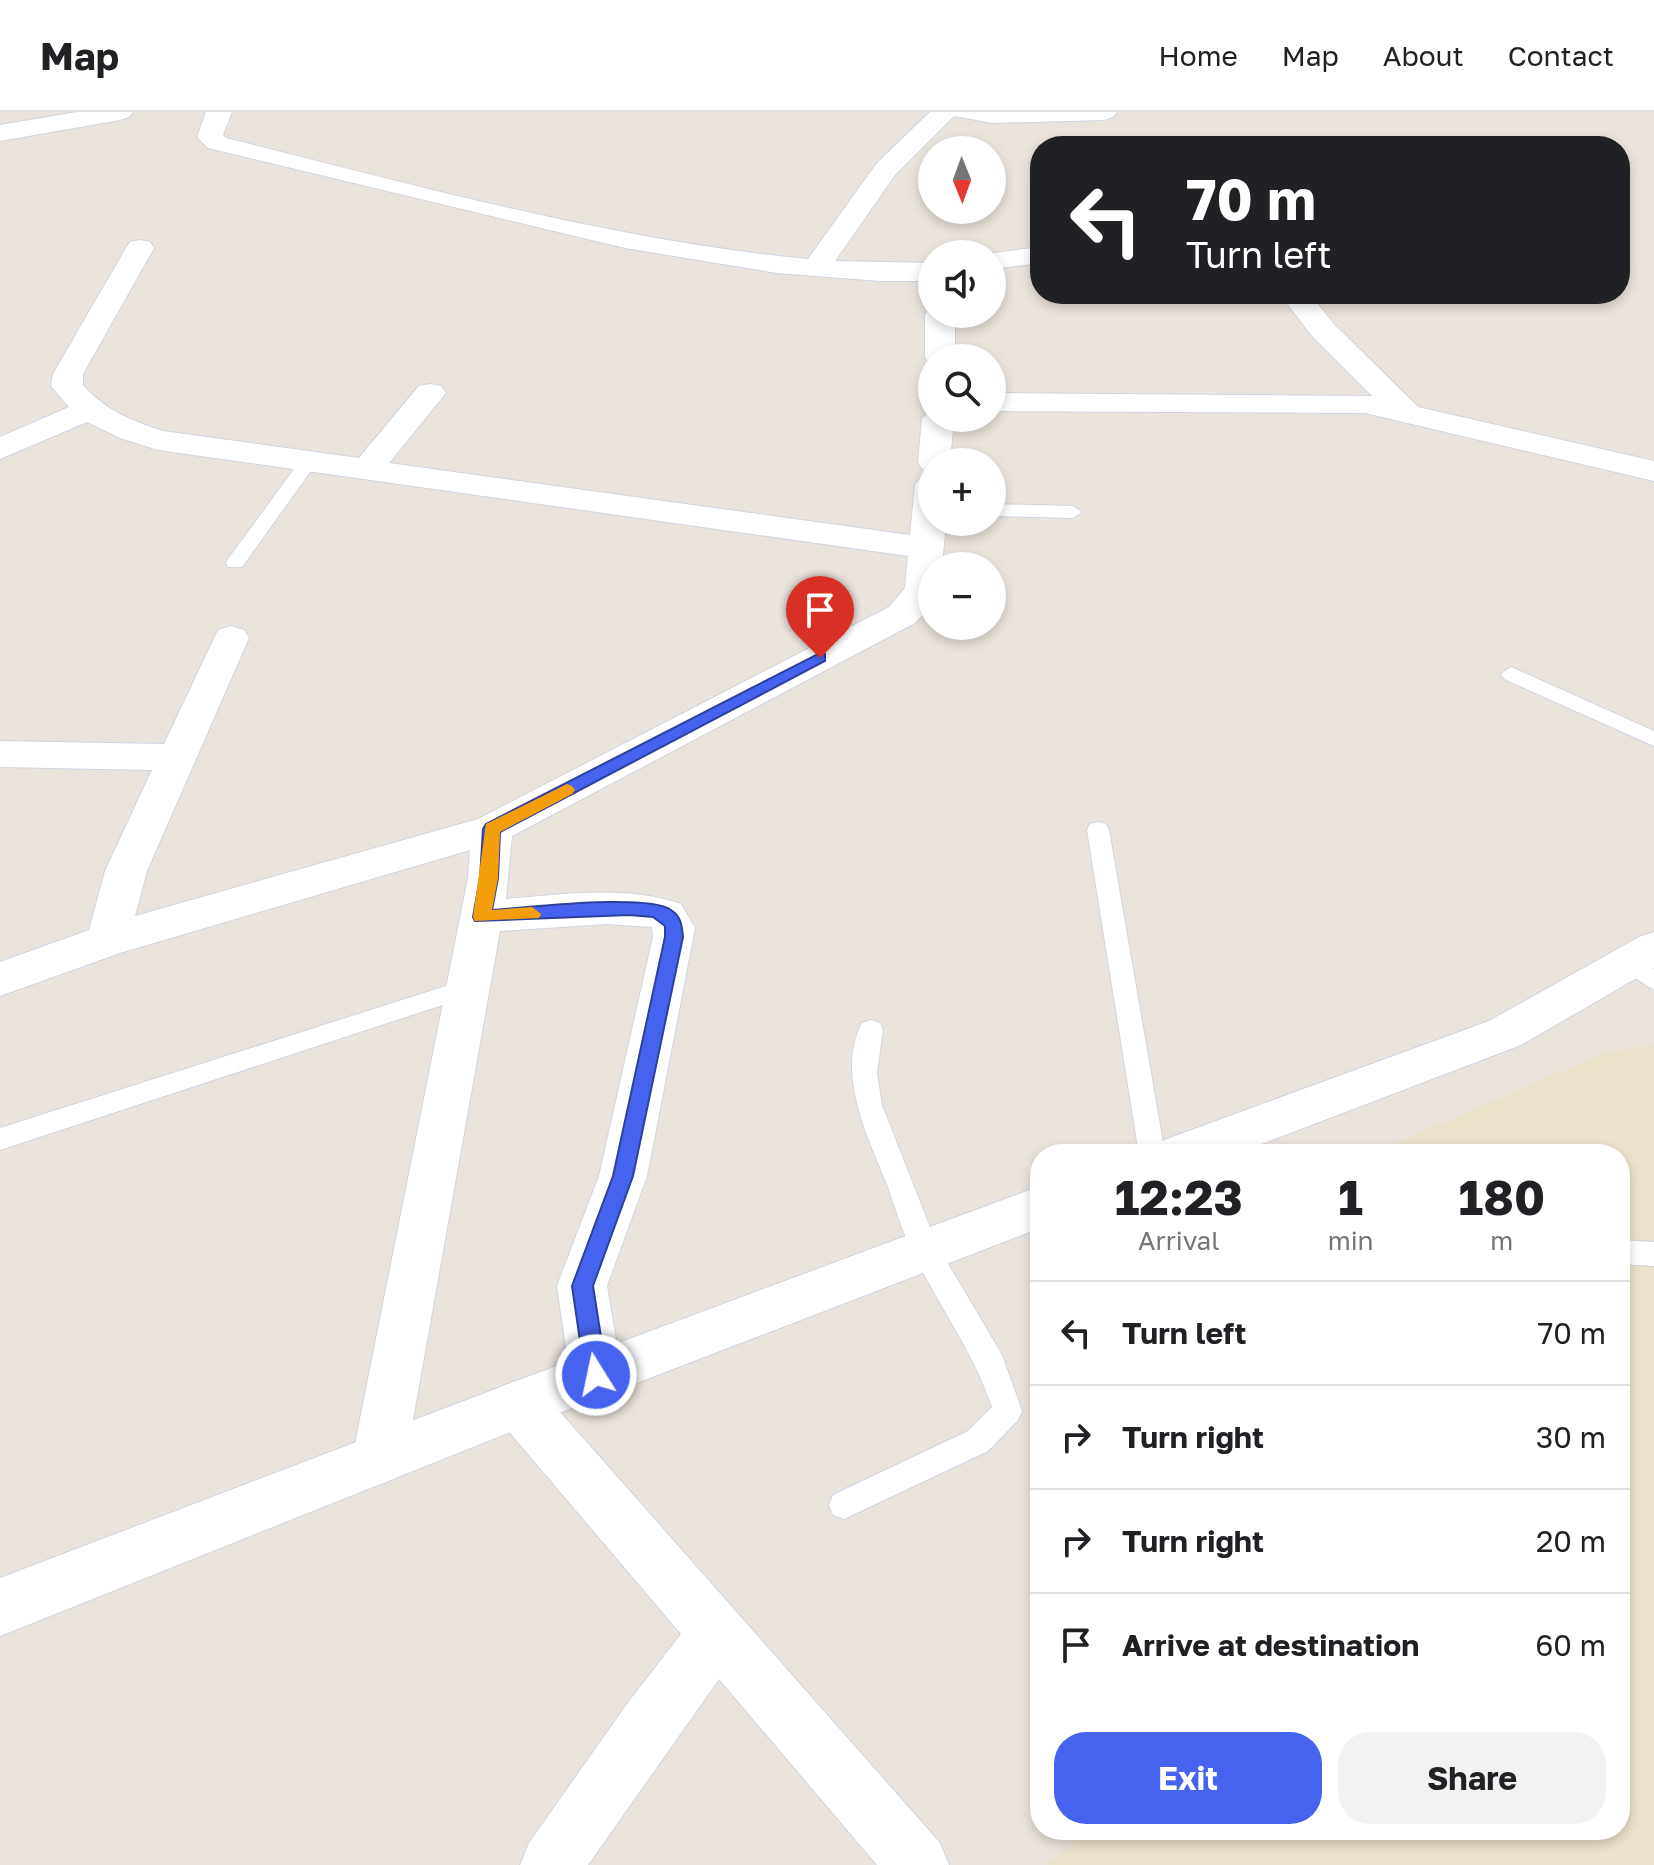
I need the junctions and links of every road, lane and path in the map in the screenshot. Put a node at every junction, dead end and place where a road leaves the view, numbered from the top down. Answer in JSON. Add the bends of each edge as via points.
{"nodes":[{"id":1,"x":120,"y":112,"type":"edge"},
{"id":2,"x":219,"y":112,"type":"edge"},
{"id":3,"x":944,"y":112,"type":"edge"},
{"id":4,"x":963,"y":112,"type":"edge"},
{"id":5,"x":1104,"y":112,"type":"edge"},
{"id":6,"x":0,"y":133,"type":"edge"},
{"id":7,"x":140,"y":248,"type":"dead end"},
{"id":8,"x":1030,"y":256,"type":"edge"},
{"id":9,"x":1006,"y":259,"type":"edge"},
{"id":10,"x":816,"y":268,"type":"junction"},
{"id":11,"x":918,"y":272,"type":"edge"},
{"id":12,"x":1303,"y":304,"type":"edge"},
{"id":13,"x":430,"y":393,"type":"dead end"},
{"id":14,"x":1006,"y":402,"type":"edge"},
{"id":15,"x":88,"y":410,"type":"junction"},
{"id":16,"x":1406,"y":412,"type":"junction"},
{"id":17,"x":0,"y":449,"type":"edge"},
{"id":18,"x":309,"y":461,"type":"junction"},
{"id":19,"x":367,"y":469,"type":"junction"},
{"id":20,"x":1654,"y":471,"type":"edge"},
{"id":21,"x":1006,"y":510,"type":"edge"},
{"id":22,"x":1073,"y":512,"type":"dead end"},
{"id":23,"x":928,"y":536,"type":"edge"},
{"id":24,"x":927,"y":548,"type":"junction"},
{"id":25,"x":235,"y":563,"type":"dead end"},
{"id":26,"x":231,"y":638,"type":"dead end"},
{"id":27,"x":1511,"y":674,"type":"dead end"},
{"id":28,"x":1654,"y":739,"type":"edge"},
{"id":29,"x":0,"y":754,"type":"edge"},
{"id":30,"x":176,"y":757,"type":"junction"},
{"id":31,"x":492,"y":829,"type":"junction"},
{"id":32,"x":1098,"y":830,"type":"dead end"},
{"id":33,"x":481,"y":917,"type":"junction"},
{"id":34,"x":108,"y":940,"type":"junction"},
{"id":35,"x":1646,"y":964,"type":"edge"},
{"id":36,"x":0,"y":979,"type":"edge"},
{"id":37,"x":468,"y":988,"type":"junction"},
{"id":38,"x":871,"y":1030,"type":"dead end"},
{"id":39,"x":0,"y":1139,"type":"edge"},
{"id":40,"x":1150,"y":1144,"type":"edge"},
{"id":41,"x":1208,"y":1144,"type":"edge"},
{"id":42,"x":1030,"y":1211,"type":"edge"},
{"id":43,"x":925,"y":1250,"type":"junction"},
{"id":44,"x":1630,"y":1253,"type":"edge"},
{"id":45,"x":1654,"y":1254,"type":"edge"},
{"id":46,"x":596,"y":1375,"type":"junction"},
{"id":47,"x":519,"y":1404,"type":"junction"},
{"id":48,"x":379,"y":1459,"type":"junction"},
{"id":49,"x":844,"y":1505,"type":"dead end"},
{"id":50,"x":0,"y":1607,"type":"edge"},
{"id":51,"x":717,"y":1634,"type":"junction"},
{"id":52,"x":551,"y":1865,"type":"edge"},
{"id":53,"x":918,"y":1865,"type":"edge"}],
"edges":[{"from":1,"to":6,"type":"street"},
{"from":2,"to":10,"type":"street","via":[[210,137],[217,143],[602,235],[713,257]]},
{"from":3,"to":10,"type":"street","via":[[886,169]]},
{"from":4,"to":5,"type":"street"},
{"from":7,"to":15,"type":"street","via":[[68,374],[67,386]]},
{"from":8,"to":9,"type":"street"},
{"from":10,"to":11,"type":"street"},
{"from":12,"to":16,"type":"street"},
{"from":13,"to":19,"type":"street"},
{"from":14,"to":16,"type":"street","via":[[1330,402]]},
{"from":15,"to":17,"type":"street"},
{"from":15,"to":18,"type":"street","via":[[106,423],[158,440]]},
{"from":16,"to":20,"type":"street"},
{"from":18,"to":19,"type":"street"},
{"from":18,"to":25,"type":"lane"},
{"from":19,"to":24,"type":"street"},
{"from":21,"to":22,"type":"lane"},
{"from":23,"to":24,"type":"street"},
{"from":24,"to":31,"type":"street","via":[[923,588],[902,615]]},
{"from":26,"to":30,"type":"street"},
{"from":27,"to":28,"type":"lane"},
{"from":29,"to":30,"type":"street"},
{"from":30,"to":34,"type":"street","via":[[126,871]]},
{"from":31,"to":33,"type":"street"},
{"from":31,"to":34,"type":"street"},
{"from":32,"to":40,"type":"lane"},
{"from":33,"to":37,"type":"street"},
{"from":33,"to":46,"type":"street","via":[[629,908],[665,914],[673,924],[623,1176],[582,1286]]},
{"from":34,"to":36,"type":"street"},
{"from":35,"to":41,"type":"street","via":[[1505,1033]]},
{"from":37,"to":39,"type":"lane"},
{"from":37,"to":48,"type":"street"},
{"from":38,"to":43,"type":"lane","via":[[865,1073],[869,1105]]},
{"from":42,"to":43,"type":"street"},
{"from":43,"to":46,"type":"street"},
{"from":43,"to":49,"type":"lane","via":[[992,1364],[1008,1411],[978,1441]]},
{"from":44,"to":45,"type":"lane"},
{"from":46,"to":47,"type":"street"},
{"from":47,"to":48,"type":"street"},
{"from":47,"to":51,"type":"street"},
{"from":48,"to":50,"type":"street"},
{"from":51,"to":52,"type":"street"},
{"from":51,"to":53,"type":"street"}]}
